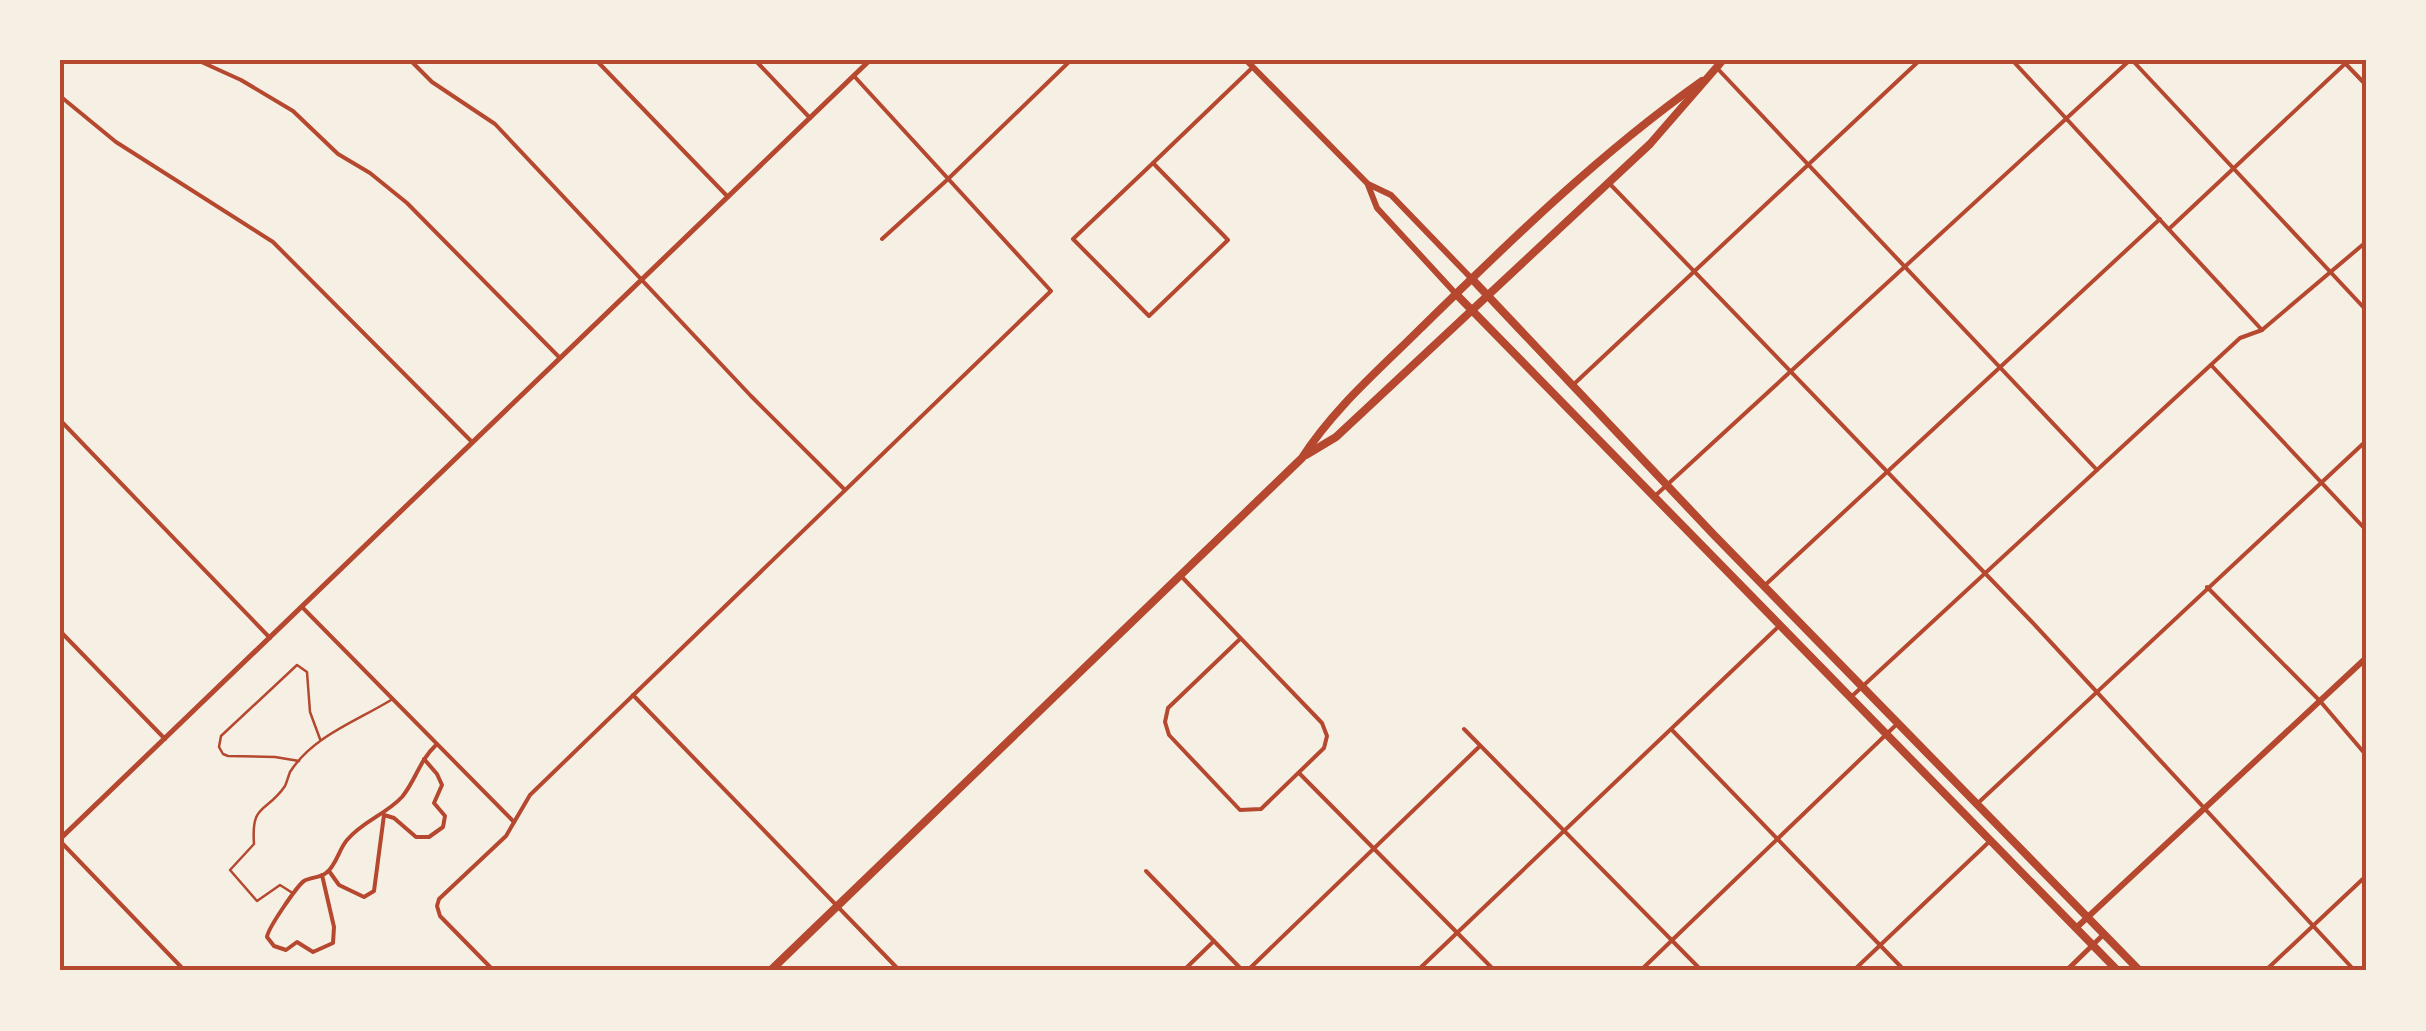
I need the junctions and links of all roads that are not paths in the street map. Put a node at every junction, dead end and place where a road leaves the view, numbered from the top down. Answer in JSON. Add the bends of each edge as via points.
{"nodes":[{"id":1,"x":197,"y":60,"type":"edge"},
{"id":2,"x":410,"y":60,"type":"edge"},
{"id":3,"x":596,"y":60,"type":"edge"},
{"id":4,"x":756,"y":60,"type":"edge"},
{"id":5,"x":870,"y":60,"type":"edge"},
{"id":6,"x":1071,"y":60,"type":"edge"},
{"id":7,"x":1246,"y":60,"type":"edge"},
{"id":8,"x":1920,"y":60,"type":"edge"},
{"id":9,"x":2012,"y":60,"type":"edge"},
{"id":10,"x":2131,"y":60,"type":"edge"},
{"id":11,"x":2346,"y":61,"type":"edge"},
{"id":12,"x":1720,"y":64,"type":"edge"},
{"id":13,"x":1253,"y":67,"type":"junction"},
{"id":14,"x":854,"y":76,"type":"junction"},
{"id":15,"x":1702,"y":81,"type":"junction"},
{"id":16,"x":2366,"y":85,"type":"edge"},
{"id":17,"x":60,"y":96,"type":"edge"},
{"id":18,"x":810,"y":118,"type":"junction"},
{"id":19,"x":2066,"y":119,"type":"junction"},
{"id":20,"x":1153,"y":163,"type":"junction"},
{"id":21,"x":1807,"y":163,"type":"junction"},
{"id":22,"x":2234,"y":167,"type":"junction"},
{"id":23,"x":948,"y":180,"type":"junction"},
{"id":24,"x":1609,"y":183,"type":"junction"},
{"id":25,"x":1368,"y":184,"type":"junction"},
{"id":26,"x":728,"y":196,"type":"junction"},
{"id":27,"x":2160,"y":219,"type":"junction"},
{"id":28,"x":2169,"y":229,"type":"junction"},
{"id":29,"x":882,"y":238,"type":"dead end"},
{"id":30,"x":2366,"y":242,"type":"edge"},
{"id":31,"x":1905,"y":266,"type":"junction"},
{"id":32,"x":1694,"y":269,"type":"junction"},
{"id":33,"x":2331,"y":274,"type":"junction"},
{"id":34,"x":641,"y":278,"type":"junction"},
{"id":35,"x":1472,"y":279,"type":"junction"},
{"id":36,"x":1456,"y":294,"type":"junction"},
{"id":37,"x":1488,"y":295,"type":"junction"},
{"id":38,"x":1472,"y":310,"type":"junction"},
{"id":39,"x":2366,"y":310,"type":"edge"},
{"id":40,"x":2262,"y":330,"type":"junction"},
{"id":41,"x":559,"y":357,"type":"junction"},
{"id":42,"x":2000,"y":364,"type":"junction"},
{"id":43,"x":2211,"y":365,"type":"junction"},
{"id":44,"x":1790,"y":372,"type":"junction"},
{"id":45,"x":1574,"y":384,"type":"junction"},
{"id":46,"x":60,"y":420,"type":"edge"},
{"id":47,"x":2366,"y":441,"type":"edge"},
{"id":48,"x":472,"y":442,"type":"junction"},
{"id":49,"x":1302,"y":458,"type":"junction"},
{"id":50,"x":2097,"y":470,"type":"junction"},
{"id":51,"x":1885,"y":471,"type":"junction"},
{"id":52,"x":2322,"y":482,"type":"junction"},
{"id":53,"x":1666,"y":485,"type":"junction"},
{"id":54,"x":844,"y":489,"type":"junction"},
{"id":55,"x":1656,"y":495,"type":"junction"},
{"id":56,"x":2366,"y":530,"type":"edge"},
{"id":57,"x":1983,"y":572,"type":"junction"},
{"id":58,"x":1180,"y":576,"type":"junction"},
{"id":59,"x":1764,"y":586,"type":"junction"},
{"id":60,"x":2206,"y":587,"type":"junction"},
{"id":61,"x":302,"y":607,"type":"junction"},
{"id":62,"x":1781,"y":624,"type":"junction"},
{"id":63,"x":60,"y":631,"type":"edge"},
{"id":64,"x":270,"y":638,"type":"junction"},
{"id":65,"x":1240,"y":639,"type":"junction"},
{"id":66,"x":2366,"y":658,"type":"edge"},
{"id":67,"x":1862,"y":686,"type":"junction"},
{"id":68,"x":2096,"y":691,"type":"junction"},
{"id":69,"x":633,"y":695,"type":"junction"},
{"id":70,"x":1851,"y":697,"type":"junction"},
{"id":71,"x":391,"y":700,"type":"junction"},
{"id":72,"x":2320,"y":701,"type":"junction"},
{"id":73,"x":1898,"y":723,"type":"junction"},
{"id":74,"x":1670,"y":728,"type":"junction"},
{"id":75,"x":1464,"y":729,"type":"dead end"},
{"id":76,"x":1887,"y":734,"type":"junction"},
{"id":77,"x":164,"y":739,"type":"junction"},
{"id":78,"x":321,"y":740,"type":"junction"},
{"id":79,"x":436,"y":746,"type":"junction"},
{"id":80,"x":1480,"y":746,"type":"junction"},
{"id":81,"x":2366,"y":754,"type":"edge"},
{"id":82,"x":423,"y":758,"type":"junction"},
{"id":83,"x":299,"y":762,"type":"junction"},
{"id":84,"x":1300,"y":772,"type":"junction"},
{"id":85,"x":1977,"y":804,"type":"junction"},
{"id":86,"x":2204,"y":808,"type":"junction"},
{"id":87,"x":384,"y":815,"type":"junction"},
{"id":88,"x":514,"y":822,"type":"junction"},
{"id":89,"x":1563,"y":830,"type":"junction"},
{"id":90,"x":1776,"y":838,"type":"junction"},
{"id":91,"x":60,"y":840,"type":"edge"},
{"id":92,"x":1990,"y":840,"type":"junction"},
{"id":93,"x":1374,"y":849,"type":"junction"},
{"id":94,"x":1146,"y":870,"type":"dead end"},
{"id":95,"x":329,"y":872,"type":"junction"},
{"id":96,"x":322,"y":875,"type":"junction"},
{"id":97,"x":2366,"y":876,"type":"edge"},
{"id":98,"x":291,"y":892,"type":"junction"},
{"id":99,"x":837,"y":906,"type":"junction"},
{"id":100,"x":2088,"y":918,"type":"junction"},
{"id":101,"x":2314,"y":926,"type":"junction"},
{"id":102,"x":2076,"y":928,"type":"junction"},
{"id":103,"x":1456,"y":933,"type":"junction"},
{"id":104,"x":2104,"y":934,"type":"junction"},
{"id":105,"x":1672,"y":940,"type":"junction"},
{"id":106,"x":1214,"y":941,"type":"junction"},
{"id":107,"x":1880,"y":945,"type":"junction"},
{"id":108,"x":2093,"y":945,"type":"junction"},
{"id":109,"x":185,"y":971,"type":"edge"},
{"id":110,"x":494,"y":971,"type":"edge"},
{"id":111,"x":770,"y":971,"type":"edge"},
{"id":112,"x":900,"y":971,"type":"edge"},
{"id":113,"x":1182,"y":971,"type":"edge"},
{"id":114,"x":1245,"y":971,"type":"edge"},
{"id":115,"x":1417,"y":971,"type":"edge"},
{"id":116,"x":1495,"y":971,"type":"edge"},
{"id":117,"x":1640,"y":971,"type":"edge"},
{"id":118,"x":1702,"y":971,"type":"edge"},
{"id":119,"x":1853,"y":971,"type":"edge"},
{"id":120,"x":1905,"y":971,"type":"edge"},
{"id":121,"x":2066,"y":971,"type":"edge"},
{"id":122,"x":2118,"y":971,"type":"edge"},
{"id":123,"x":2140,"y":971,"type":"edge"},
{"id":124,"x":2265,"y":971,"type":"edge"},
{"id":125,"x":2355,"y":971,"type":"edge"}],
"edges":[{"from":1,"to":41,"type":"street","via":[[293,111],[338,154],[407,203]]},
{"from":2,"to":34,"type":"street","via":[[495,124]]},
{"from":3,"to":26,"type":"street"},
{"from":4,"to":18,"type":"street"},
{"from":5,"to":14,"type":"street"},
{"from":6,"to":23,"type":"street"},
{"from":7,"to":13,"type":"main road"},
{"from":8,"to":21,"type":"street"},
{"from":9,"to":19,"type":"street"},
{"from":10,"to":19,"type":"street"},
{"from":10,"to":22,"type":"street"},
{"from":11,"to":16,"type":"street"},
{"from":11,"to":22,"type":"street"},
{"from":12,"to":15,"type":"highway"},
{"from":12,"to":21,"type":"street"},
{"from":13,"to":20,"type":"street"},
{"from":13,"to":25,"type":"main road"},
{"from":14,"to":18,"type":"street"},
{"from":14,"to":23,"type":"street"},
{"from":15,"to":24,"type":"highway"},
{"from":15,"to":35,"type":"highway","via":[[1636,128]]},
{"from":17,"to":48,"type":"street","via":[[116,142],[274,242]]},
{"from":18,"to":26,"type":"street"},
{"from":19,"to":27,"type":"street"},
{"from":19,"to":31,"type":"street"},
{"from":20,"to":20,"type":"street","via":[[1073,239],[1149,316],[1228,240]]},
{"from":21,"to":31,"type":"street"},
{"from":21,"to":32,"type":"street"},
{"from":22,"to":28,"type":"street"},
{"from":22,"to":33,"type":"street"},
{"from":23,"to":29,"type":"street"},
{"from":23,"to":54,"type":"street","via":[[1051,291]]},
{"from":24,"to":32,"type":"street"},
{"from":24,"to":37,"type":"highway"},
{"from":25,"to":35,"type":"main road","via":[[1390,196]]},
{"from":25,"to":36,"type":"main road","via":[[1376,208]]},
{"from":26,"to":34,"type":"street"},
{"from":27,"to":28,"type":"street"},
{"from":27,"to":42,"type":"street"},
{"from":28,"to":40,"type":"street"},
{"from":30,"to":33,"type":"street"},
{"from":31,"to":42,"type":"street"},
{"from":31,"to":44,"type":"street"},
{"from":32,"to":44,"type":"street"},
{"from":32,"to":45,"type":"street"},
{"from":33,"to":39,"type":"street"},
{"from":33,"to":40,"type":"street"},
{"from":34,"to":41,"type":"street"},
{"from":34,"to":54,"type":"street"},
{"from":35,"to":36,"type":"highway"},
{"from":35,"to":37,"type":"highway"},
{"from":36,"to":38,"type":"highway"},
{"from":36,"to":49,"type":"highway","via":[[1324,424]]},
{"from":37,"to":38,"type":"highway"},
{"from":37,"to":45,"type":"highway"},
{"from":38,"to":49,"type":"highway","via":[[1336,437]]},
{"from":38,"to":55,"type":"highway"},
{"from":40,"to":43,"type":"street","via":[[2240,338]]},
{"from":41,"to":48,"type":"street"},
{"from":42,"to":50,"type":"street"},
{"from":42,"to":51,"type":"street"},
{"from":43,"to":50,"type":"street"},
{"from":43,"to":52,"type":"street"},
{"from":44,"to":51,"type":"street"},
{"from":44,"to":53,"type":"street"},
{"from":45,"to":53,"type":"highway"},
{"from":46,"to":64,"type":"street"},
{"from":47,"to":52,"type":"street"},
{"from":48,"to":61,"type":"street"},
{"from":49,"to":58,"type":"highway"},
{"from":50,"to":57,"type":"street"},
{"from":51,"to":57,"type":"street"},
{"from":51,"to":59,"type":"street"},
{"from":52,"to":56,"type":"street"},
{"from":52,"to":60,"type":"street"},
{"from":53,"to":55,"type":"street"},
{"from":53,"to":59,"type":"highway"},
{"from":54,"to":69,"type":"street"},
{"from":55,"to":62,"type":"highway"},
{"from":57,"to":67,"type":"street"},
{"from":57,"to":68,"type":"street"},
{"from":58,"to":65,"type":"street"},
{"from":58,"to":99,"type":"highway"},
{"from":59,"to":67,"type":"highway"},
{"from":60,"to":68,"type":"street"},
{"from":60,"to":72,"type":"street"},
{"from":61,"to":64,"type":"street"},
{"from":61,"to":71,"type":"street"},
{"from":62,"to":70,"type":"highway"},
{"from":62,"to":74,"type":"street"},
{"from":63,"to":77,"type":"street"},
{"from":64,"to":77,"type":"street"},
{"from":65,"to":84,"type":"street","via":[[1322,723],[1324,748]]},
{"from":65,"to":84,"type":"street","via":[[1168,708],[1169,735],[1240,810],[1262,809]]},
{"from":66,"to":72,"type":"main road"},
{"from":67,"to":70,"type":"street"},
{"from":67,"to":73,"type":"highway"},
{"from":68,"to":85,"type":"street"},
{"from":68,"to":86,"type":"street"},
{"from":69,"to":88,"type":"street","via":[[530,795]]},
{"from":69,"to":99,"type":"street"},
{"from":70,"to":76,"type":"highway"},
{"from":71,"to":78,"type":"lane"},
{"from":71,"to":79,"type":"street"},
{"from":72,"to":81,"type":"street"},
{"from":72,"to":86,"type":"main road"},
{"from":73,"to":76,"type":"street"},
{"from":73,"to":85,"type":"highway"},
{"from":74,"to":89,"type":"street"},
{"from":74,"to":90,"type":"street"},
{"from":75,"to":80,"type":"street"},
{"from":76,"to":90,"type":"street"},
{"from":76,"to":92,"type":"highway"},
{"from":77,"to":91,"type":"street"},
{"from":78,"to":83,"type":"lane"},
{"from":78,"to":83,"type":"lane","via":[[310,712],[307,672],[297,665],[219,742],[228,756]]},
{"from":79,"to":82,"type":"street"},
{"from":79,"to":88,"type":"street"},
{"from":80,"to":89,"type":"street"},
{"from":80,"to":93,"type":"street"},
{"from":82,"to":87,"type":"street","via":[[409,788]]},
{"from":82,"to":87,"type":"street","via":[[442,785],[434,802],[443,826],[416,837]]},
{"from":83,"to":98,"type":"lane","via":[[258,812],[254,844],[230,870],[257,901],[280,885]]},
{"from":84,"to":93,"type":"street"},
{"from":85,"to":100,"type":"highway"},
{"from":86,"to":100,"type":"main road"},
{"from":86,"to":101,"type":"street"},
{"from":87,"to":95,"type":"street","via":[[357,830]]},
{"from":87,"to":95,"type":"street","via":[[374,891],[352,894]]},
{"from":88,"to":110,"type":"street","via":[[437,906]]},
{"from":89,"to":103,"type":"street"},
{"from":89,"to":105,"type":"street"},
{"from":90,"to":105,"type":"street"},
{"from":90,"to":107,"type":"street"},
{"from":91,"to":109,"type":"street"},
{"from":92,"to":102,"type":"highway"},
{"from":92,"to":107,"type":"street"},
{"from":93,"to":103,"type":"street"},
{"from":93,"to":114,"type":"street"},
{"from":94,"to":106,"type":"street"},
{"from":95,"to":96,"type":"street"},
{"from":96,"to":98,"type":"street"},
{"from":96,"to":98,"type":"street","via":[[335,936],[329,947],[313,952],[297,942],[282,950],[267,937]]},
{"from":97,"to":101,"type":"street"},
{"from":99,"to":111,"type":"highway"},
{"from":99,"to":112,"type":"street"},
{"from":100,"to":102,"type":"main road"},
{"from":100,"to":104,"type":"highway"},
{"from":101,"to":124,"type":"street"},
{"from":101,"to":125,"type":"street"},
{"from":102,"to":108,"type":"highway"},
{"from":103,"to":115,"type":"street"},
{"from":103,"to":116,"type":"street"},
{"from":104,"to":108,"type":"street"},
{"from":104,"to":123,"type":"highway"},
{"from":105,"to":117,"type":"street"},
{"from":105,"to":118,"type":"street"},
{"from":106,"to":113,"type":"street"},
{"from":106,"to":114,"type":"street"},
{"from":107,"to":119,"type":"street"},
{"from":107,"to":120,"type":"street"},
{"from":108,"to":121,"type":"street"},
{"from":108,"to":122,"type":"highway"}]}
